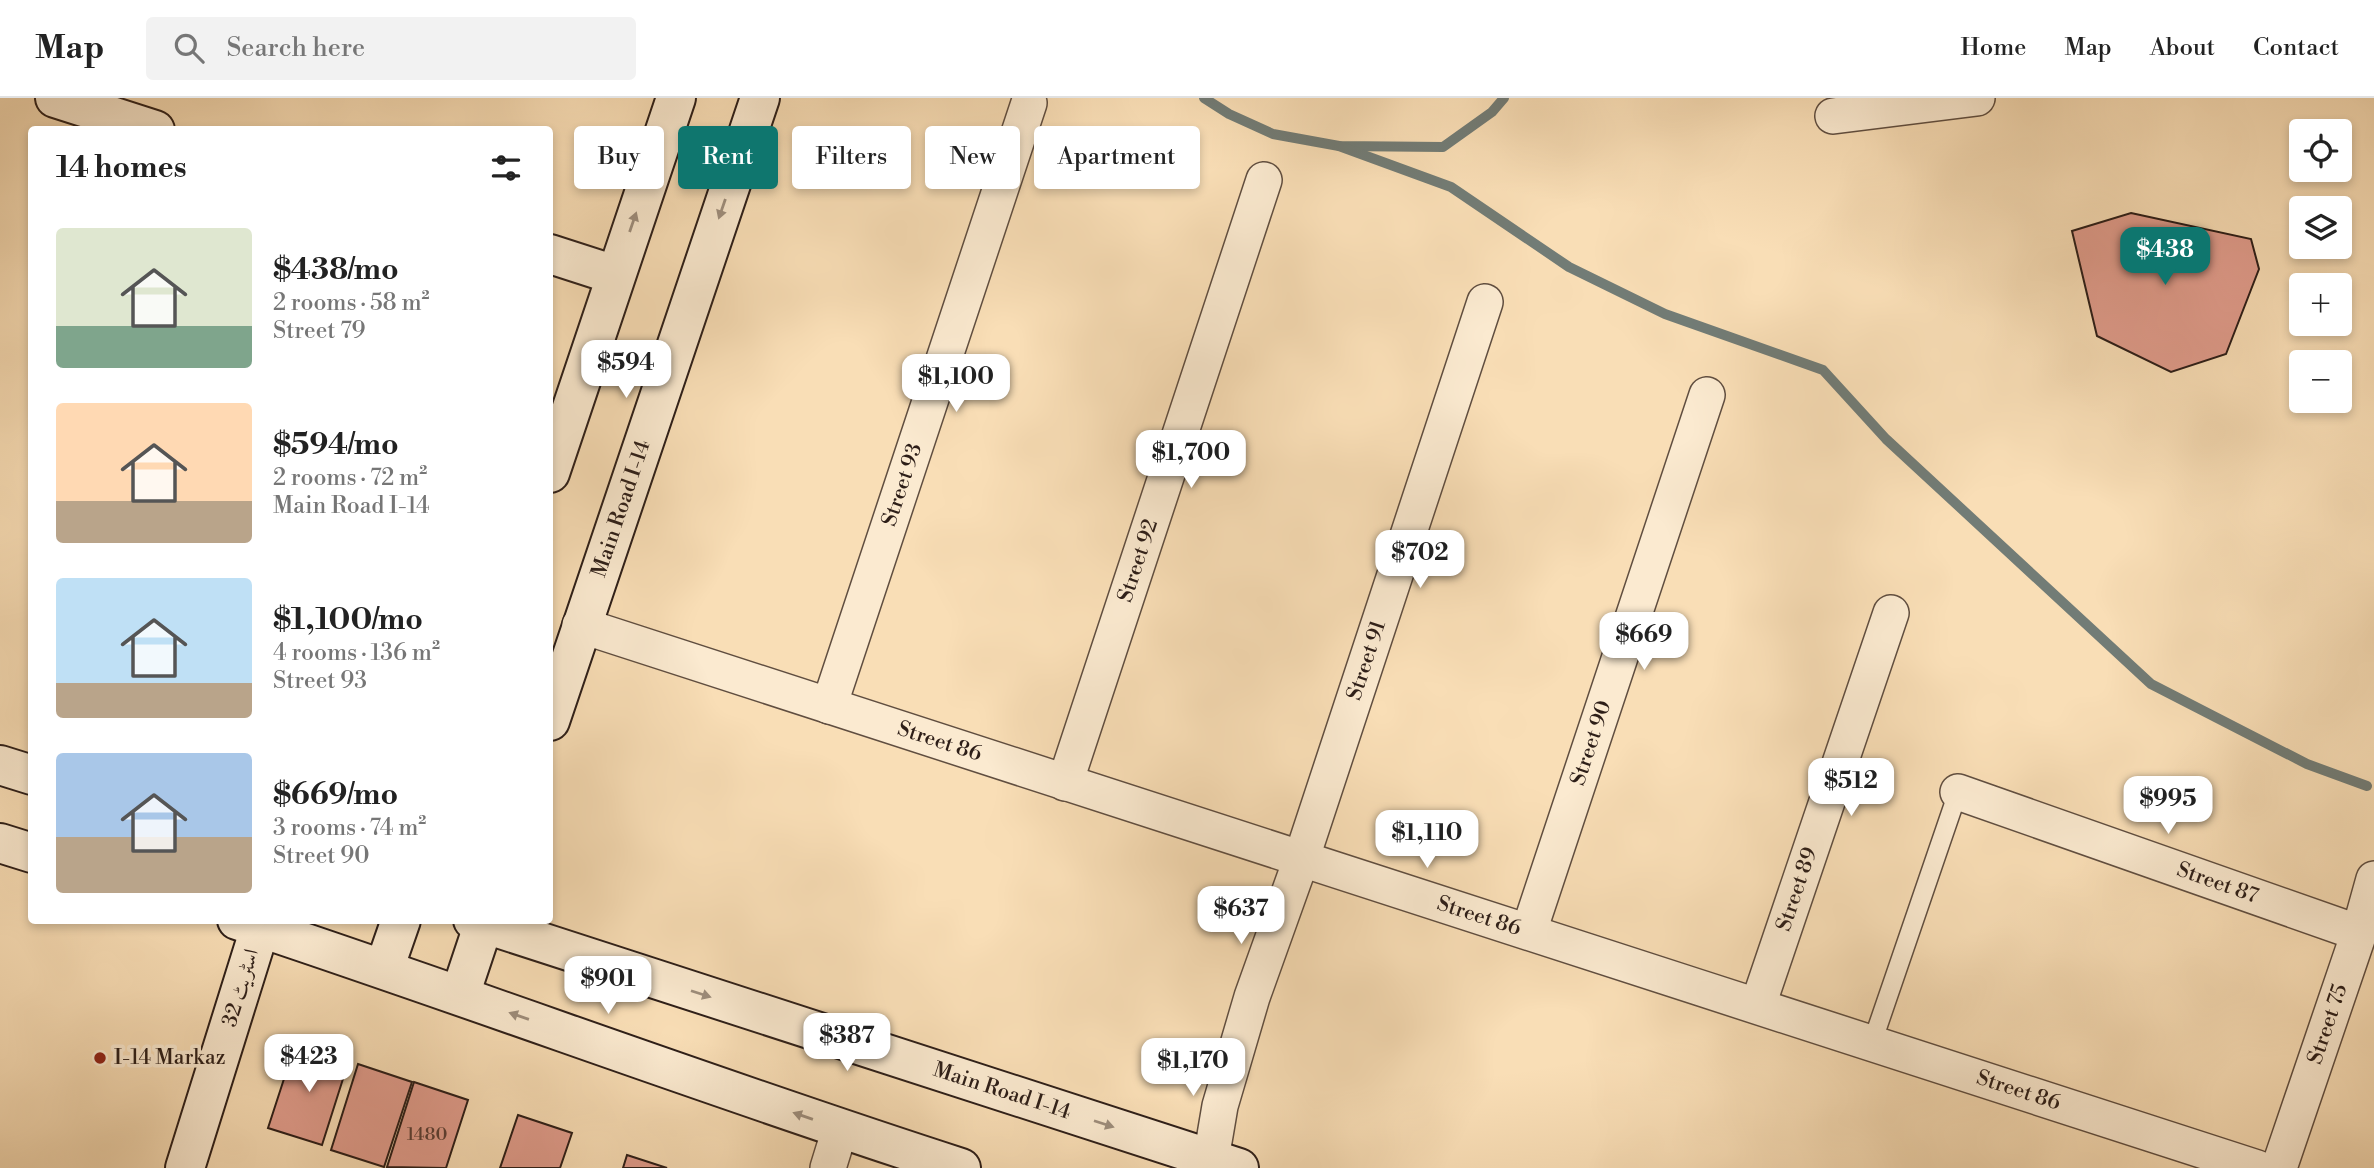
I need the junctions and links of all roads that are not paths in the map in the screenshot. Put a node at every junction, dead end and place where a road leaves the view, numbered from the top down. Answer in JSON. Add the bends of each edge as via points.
{"nodes":[{"id":1,"x":55,"y":98,"type":"edge"},
{"id":2,"x":676,"y":98,"type":"edge"},
{"id":3,"x":760,"y":98,"type":"edge"},
{"id":4,"x":1977,"y":98,"type":"edge"},
{"id":5,"x":1029,"y":103,"type":"dead end"},
{"id":6,"x":1833,"y":116,"type":"dead end"},
{"id":7,"x":142,"y":126,"type":"edge"},
{"id":8,"x":1264,"y":180,"type":"dead end"},
{"id":9,"x":553,"y":255,"type":"edge"},
{"id":10,"x":615,"y":275,"type":"junction"},
{"id":11,"x":1485,"y":302,"type":"dead end"},
{"id":12,"x":1707,"y":395,"type":"dead end"},
{"id":13,"x":553,"y":464,"type":"edge"},
{"id":14,"x":1891,"y":613,"type":"dead end"},
{"id":15,"x":580,"y":625,"type":"junction"},
{"id":16,"x":829,"y":706,"type":"junction"},
{"id":17,"x":553,"y":711,"type":"edge"},
{"id":18,"x":0,"y":765,"type":"edge"},
{"id":19,"x":28,"y":774,"type":"edge"},
{"id":20,"x":1065,"y":783,"type":"junction"},
{"id":21,"x":1958,"y":792,"type":"joint"},
{"id":22,"x":0,"y":843,"type":"edge"},
{"id":23,"x":28,"y":852,"type":"edge"},
{"id":24,"x":1301,"y":860,"type":"junction"},
{"id":25,"x":2374,"y":879,"type":"edge"},
{"id":26,"x":248,"y":924,"type":"edge"},
{"id":27,"x":400,"y":924,"type":"edge"},
{"id":28,"x":480,"y":924,"type":"edge"},
{"id":29,"x":487,"y":924,"type":"edge"},
{"id":30,"x":1528,"y":931,"type":"junction"},
{"id":31,"x":2359,"y":933,"type":"junction"},
{"id":32,"x":384,"y":969,"type":"junction"},
{"id":33,"x":460,"y":995,"type":"junction"},
{"id":34,"x":1758,"y":1005,"type":"junction"},
{"id":35,"x":1872,"y":1043,"type":"junction"},
{"id":36,"x":840,"y":1129,"type":"junction"},
{"id":37,"x":1225,"y":1163,"type":"edge"},
{"id":38,"x":186,"y":1168,"type":"edge"},
{"id":39,"x":828,"y":1168,"type":"edge"},
{"id":40,"x":961,"y":1168,"type":"edge"},
{"id":41,"x":2257,"y":1168,"type":"edge"},
{"id":42,"x":2279,"y":1168,"type":"edge"}],
"edges":[{"from":1,"to":7,"type":"main road"},
{"from":10,"to":2,"type":"main road","one_way":true},
{"from":3,"to":15,"type":"main road","name":"Main Road I-14","one_way":true},
{"from":4,"to":6,"type":"street"},
{"from":5,"to":16,"type":"street","name":"Street 93"},
{"from":8,"to":20,"type":"street","name":"Street 92"},
{"from":9,"to":10,"type":"main road"},
{"from":10,"to":13,"type":"main road"},
{"from":11,"to":24,"type":"street","name":"Street 91"},
{"from":12,"to":30,"type":"street","name":"Street 90"},
{"from":14,"to":34,"type":"street","name":"Street 89"},
{"from":15,"to":16,"type":"street","name":"Street 86"},
{"from":15,"to":17,"type":"main road","name":"Main Road I-14"},
{"from":16,"to":20,"type":"street","name":"Street 86"},
{"from":18,"to":19,"type":"main road"},
{"from":20,"to":24,"type":"street","name":"Street 86"},
{"from":21,"to":31,"type":"street","name":"Street 87"},
{"from":21,"to":35,"type":"lane"},
{"from":22,"to":23,"type":"main road"},
{"from":24,"to":30,"type":"street","name":"Street 86"},
{"from":24,"to":37,"type":"street","name":"Street 91","via":[[1220,1106]]},
{"from":25,"to":31,"type":"street","name":"Street 75"},
{"from":26,"to":32,"type":"main road"},
{"from":26,"to":38,"type":"main road","name":"اسٹریٹ 32"},
{"from":27,"to":32,"type":"main road"},
{"from":28,"to":33,"type":"main road","name":"Main Road I-14"},
{"from":29,"to":37,"type":"main road","name":"Main Road I-14","one_way":true},
{"from":30,"to":34,"type":"street","name":"Street 86"},
{"from":31,"to":42,"type":"street","name":"Street 75"},
{"from":32,"to":33,"type":"main road"},
{"from":36,"to":33,"type":"main road","one_way":true},
{"from":34,"to":35,"type":"street","name":"Street 86"},
{"from":35,"to":41,"type":"street","name":"Street 86"},
{"from":36,"to":39,"type":"street"},
{"from":36,"to":40,"type":"main road"}]}
